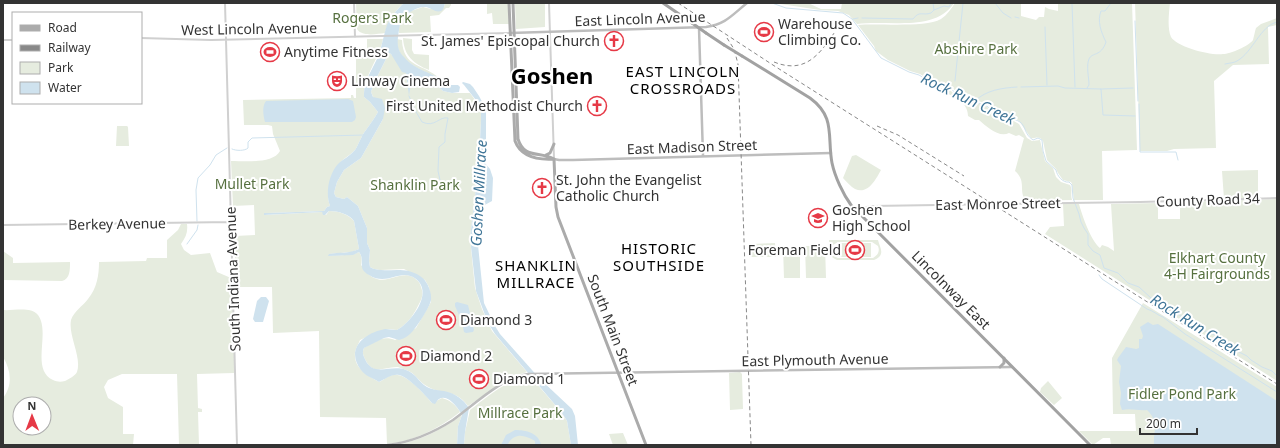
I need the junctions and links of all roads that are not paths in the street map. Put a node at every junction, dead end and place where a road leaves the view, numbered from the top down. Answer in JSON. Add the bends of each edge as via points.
{"nodes":[{"id":1,"x":225,"y":3,"type":"edge"},
{"id":2,"x":354,"y":3,"type":"edge"},
{"id":3,"x":509,"y":3,"type":"edge"},
{"id":4,"x":513,"y":3,"type":"edge"},
{"id":5,"x":549,"y":3,"type":"edge"},
{"id":6,"x":663,"y":3,"type":"edge"},
{"id":7,"x":747,"y":3,"type":"edge"},
{"id":8,"x":699,"y":28,"type":"junction"},
{"id":9,"x":550,"y":32,"type":"junction"},
{"id":10,"x":512,"y":33,"type":"junction"},
{"id":11,"x":355,"y":37,"type":"junction"},
{"id":12,"x":142,"y":38,"type":"edge"},
{"id":13,"x":226,"y":40,"type":"junction"},
{"id":14,"x":554,"y":144,"type":"junction"},
{"id":15,"x":831,"y":153,"type":"junction"},
{"id":16,"x":544,"y":156,"type":"junction"},
{"id":17,"x":703,"y":156,"type":"junction"},
{"id":18,"x":554,"y":159,"type":"junction"},
{"id":19,"x":1277,"y":198,"type":"edge"},
{"id":20,"x":1140,"y":202,"type":"joint"},
{"id":21,"x":857,"y":211,"type":"junction"},
{"id":22,"x":231,"y":222,"type":"junction"},
{"id":23,"x":3,"y":225,"type":"edge"},
{"id":24,"x":1004,"y":358,"type":"junction"},
{"id":25,"x":1000,"y":367,"type":"junction"},
{"id":26,"x":1012,"y":367,"type":"junction"},
{"id":27,"x":618,"y":373,"type":"junction"},
{"id":28,"x":237,"y":445,"type":"edge"},
{"id":29,"x":388,"y":445,"type":"edge"},
{"id":30,"x":646,"y":445,"type":"edge"},
{"id":31,"x":1090,"y":445,"type":"edge"}],
"edges":[{"from":1,"to":13,"type":"street","name":"South Indiana Avenue"},
{"from":2,"to":11,"type":"street"},
{"from":3,"to":10,"type":"main road"},
{"from":4,"to":10,"type":"main road"},
{"from":5,"to":9,"type":"street","name":"South Main Street"},
{"from":6,"to":15,"type":"highway","name":"Lincolnway East","bridge":true,"via":[[819,105],[829,124]]},
{"from":7,"to":8,"type":"main road","name":"East Lincoln Avenue","via":[[727,20]]},
{"from":8,"to":9,"type":"main road","name":"East Lincoln Avenue"},
{"from":8,"to":17,"type":"main road"},
{"from":9,"to":10,"type":"main road","name":"West Lincoln Avenue"},
{"from":9,"to":14,"type":"street","name":"South Main Street"},
{"from":10,"to":11,"type":"street","name":"West Lincoln Avenue"},
{"from":10,"to":16,"type":"main road","via":[[518,139],[522,148],[528,152]]},
{"from":10,"to":18,"type":"main road","via":[[515,141],[520,151],[527,155]]},
{"from":11,"to":13,"type":"street","name":"West Lincoln Avenue"},
{"from":12,"to":13,"type":"street","name":"West Lincoln Avenue"},
{"from":13,"to":22,"type":"street","name":"South Indiana Avenue"},
{"from":14,"to":16,"type":"main road","via":[[550,152]]},
{"from":14,"to":18,"type":"street","name":"South Main Street"},
{"from":15,"to":17,"type":"main road","name":"East Madison Street"},
{"from":15,"to":21,"type":"highway","name":"Lincolnway East","via":[[840,184]]},
{"from":16,"to":18,"type":"main road"},
{"from":17,"to":18,"type":"main road","name":"East Madison Street"},
{"from":18,"to":27,"type":"main road","name":"South Main Street","via":[[558,217]]},
{"from":19,"to":20,"type":"street","name":"County Road 34"},
{"from":20,"to":21,"type":"street","name":"East Monroe Street","via":[[872,206]]},
{"from":21,"to":24,"type":"highway","name":"Lincolnway East"},
{"from":22,"to":23,"type":"street","name":"Berkey Avenue"},
{"from":22,"to":28,"type":"street","name":"South Indiana Avenue"},
{"from":24,"to":25,"type":"main road","via":[[1004,363]]},
{"from":24,"to":26,"type":"highway","name":"Lincolnway East"},
{"from":25,"to":26,"type":"main road","name":"East Plymouth Avenue"},
{"from":25,"to":27,"type":"main road","name":"East Plymouth Avenue"},
{"from":26,"to":31,"type":"highway","name":"Lincolnway East"},
{"from":27,"to":29,"type":"main road","name":"East Plymouth Avenue","via":[[526,374],[507,381],[435,431],[406,442]]},
{"from":27,"to":30,"type":"main road","name":"South Main Street"}]}
